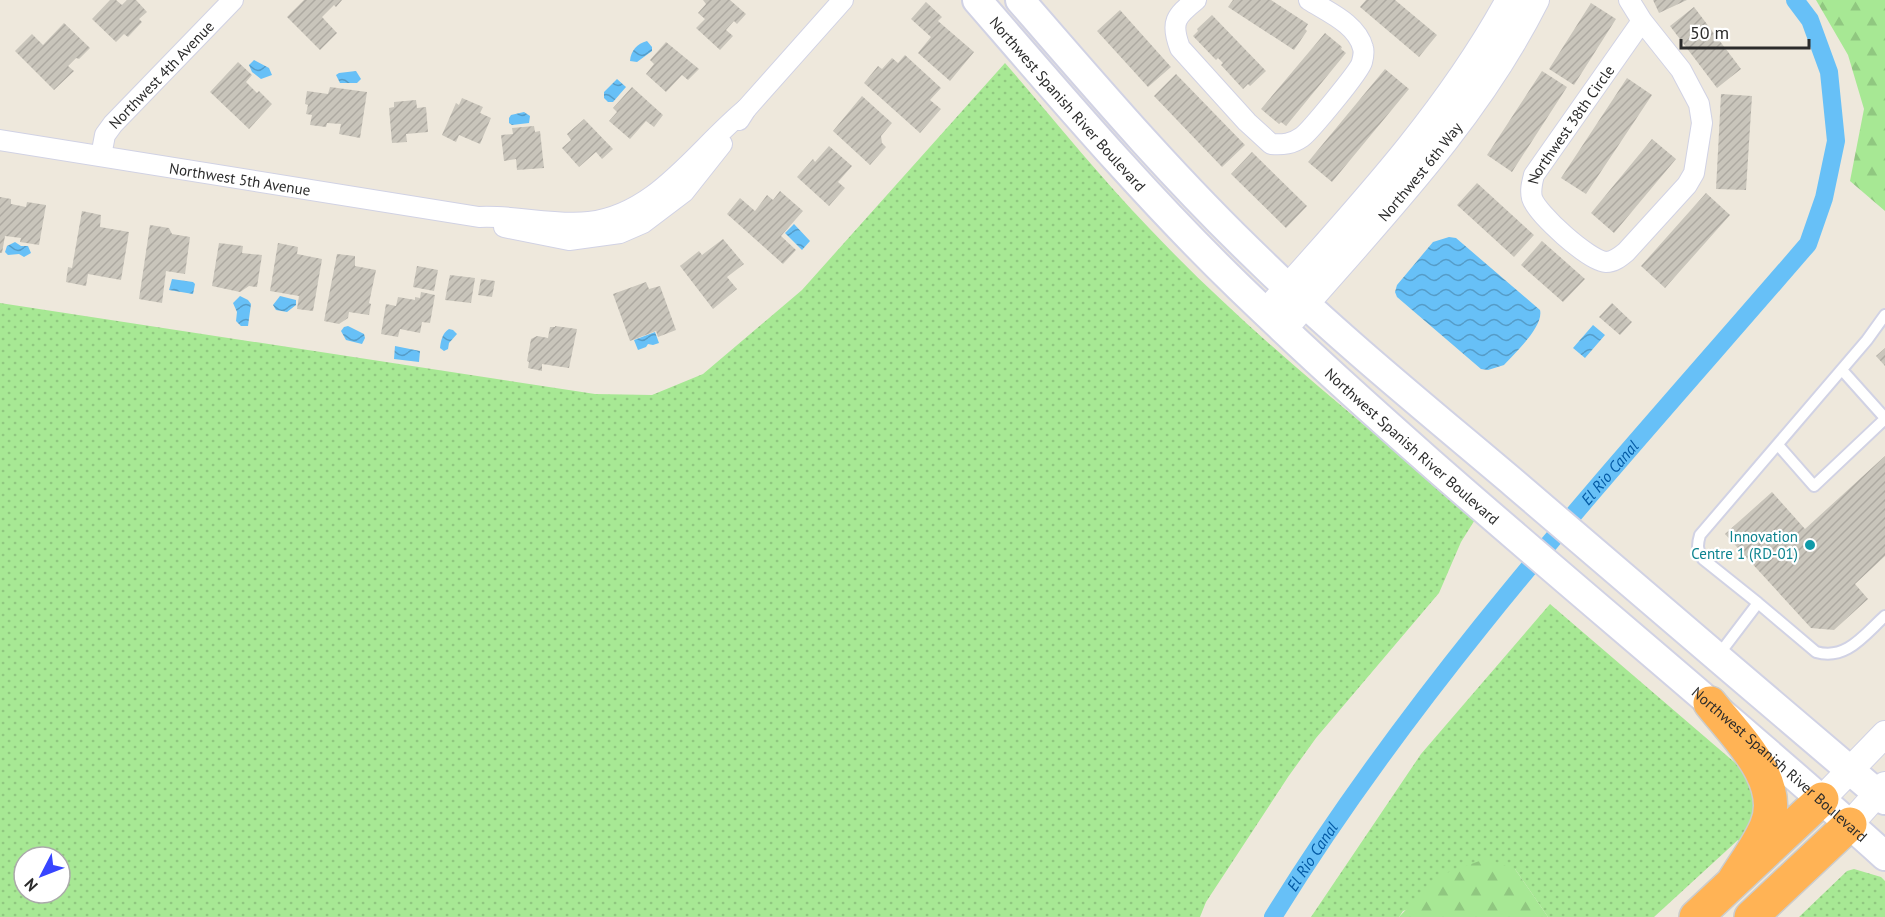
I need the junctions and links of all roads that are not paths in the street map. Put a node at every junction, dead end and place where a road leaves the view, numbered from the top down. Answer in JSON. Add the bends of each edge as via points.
{"nodes":[{"id":1,"x":233,"y":0,"type":"edge"},
{"id":2,"x":843,"y":0,"type":"edge"},
{"id":3,"x":977,"y":0,"type":"edge"},
{"id":4,"x":1002,"y":0,"type":"edge"},
{"id":5,"x":1020,"y":0,"type":"edge"},
{"id":6,"x":1196,"y":0,"type":"edge"},
{"id":7,"x":1309,"y":0,"type":"edge"},
{"id":8,"x":1509,"y":0,"type":"edge"},
{"id":9,"x":1536,"y":0,"type":"edge"},
{"id":10,"x":1629,"y":0,"type":"edge"},
{"id":11,"x":1330,"y":6,"type":"edge"},
{"id":12,"x":1642,"y":21,"type":"junction"},
{"id":13,"x":1058,"y":44,"type":"junction"},
{"id":14,"x":0,"y":140,"type":"edge"},
{"id":15,"x":101,"y":156,"type":"junction"},
{"id":16,"x":1297,"y":295,"type":"junction"},
{"id":17,"x":1885,"y":315,"type":"edge"},
{"id":18,"x":1275,"y":321,"type":"junction"},
{"id":19,"x":1842,"y":370,"type":"junction"},
{"id":20,"x":1885,"y":419,"type":"edge"},
{"id":21,"x":1778,"y":445,"type":"junction"},
{"id":22,"x":1758,"y":603,"type":"junction"},
{"id":23,"x":1885,"y":616,"type":"edge"},
{"id":24,"x":1717,"y":657,"type":"junction"},
{"id":25,"x":1710,"y":703,"type":"junction"},
{"id":26,"x":1885,"y":734,"type":"edge"},
{"id":27,"x":1850,"y":770,"type":"junction"},
{"id":28,"x":1883,"y":793,"type":"edge"},
{"id":29,"x":1822,"y":799,"type":"junction"},
{"id":30,"x":1850,"y":824,"type":"junction"},
{"id":31,"x":1885,"y":856,"type":"edge"},
{"id":32,"x":1732,"y":882,"type":"junction"},
{"id":33,"x":1696,"y":917,"type":"edge"},
{"id":34,"x":1751,"y":917,"type":"edge"}],
"edges":[{"from":1,"to":15,"type":"street","name":"Northwest 4th Avenue","via":[[113,124],[105,135]]},
{"from":2,"to":15,"type":"street","name":"Northwest 5th Avenue","via":[[746,110],[660,191],[624,213],[588,222],[479,217]]},
{"from":3,"to":18,"type":"main road","name":"Northwest Spanish River Boulevard","via":[[1126,171]]},
{"from":4,"to":13,"type":"main road"},
{"from":5,"to":13,"type":"main road","name":"Northwest Spanish River Boulevard"},
{"from":6,"to":11,"type":"street","via":[[1179,13],[1175,25],[1180,48],[1271,144],[1288,145],[1303,136],[1355,76],[1362,62],[1364,49],[1358,38]]},
{"from":7,"to":11,"type":"street"},
{"from":8,"to":16,"type":"street","name":"Northwest 6th Way","via":[[1471,65],[1423,132]]},
{"from":9,"to":16,"type":"street","name":"Northwest 6th Way","via":[[1464,118],[1403,194]]},
{"from":10,"to":12,"type":"street","name":"Northwest 38th Circle"},
{"from":12,"to":12,"type":"street","name":"Northwest 38th Circle","via":[[1692,88],[1702,123],[1694,173],[1687,185],[1626,252],[1607,262],[1587,254],[1538,210],[1530,188],[1534,175]]},
{"from":13,"to":16,"type":"main road","name":"Northwest Spanish River Boulevard","via":[[1184,186]]},
{"from":14,"to":15,"type":"street","name":"Northwest 5th Avenue"},
{"from":16,"to":18,"type":"street","name":"Northwest 6th Way"},
{"from":16,"to":24,"type":"main road","name":"Northwest Spanish River Boulevard"},
{"from":17,"to":19,"type":"lane"},
{"from":18,"to":25,"type":"main road","name":"Northwest Spanish River Boulevard","via":[[1412,447]]},
{"from":19,"to":20,"type":"lane"},
{"from":19,"to":21,"type":"lane"},
{"from":20,"to":21,"type":"lane","via":[[1814,486]]},
{"from":21,"to":22,"type":"lane","via":[[1700,535],[1698,543],[1703,559]]},
{"from":22,"to":23,"type":"lane","via":[[1816,652],[1825,655],[1850,648]]},
{"from":22,"to":24,"type":"lane"},
{"from":24,"to":27,"type":"main road","name":"Northwest Spanish River Boulevard"},
{"from":25,"to":29,"type":"main road","name":"Northwest Spanish River Boulevard"},
{"from":25,"to":32,"type":"highway","via":[[1769,786],[1771,806],[1766,826]]},
{"from":26,"to":27,"type":"street"},
{"from":27,"to":28,"type":"main road","name":"Northwest Spanish River Boulevard"},
{"from":27,"to":29,"type":"street"},
{"from":28,"to":30,"type":"street"},
{"from":29,"to":30,"type":"main road","name":"Northwest Spanish River Boulevard"},
{"from":29,"to":32,"type":"highway"},
{"from":30,"to":31,"type":"main road","name":"Northwest Spanish River Boulevard"},
{"from":30,"to":34,"type":"highway"},
{"from":32,"to":33,"type":"highway"}]}
